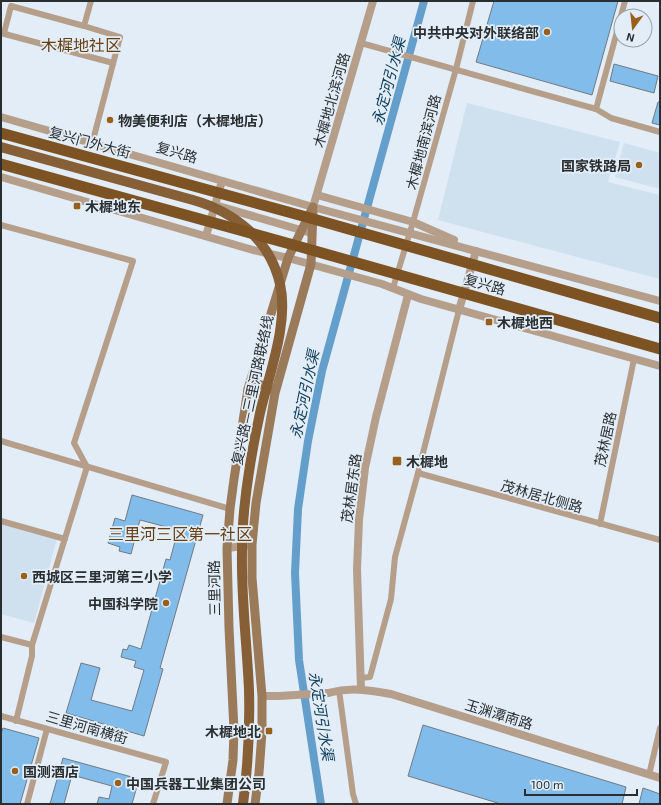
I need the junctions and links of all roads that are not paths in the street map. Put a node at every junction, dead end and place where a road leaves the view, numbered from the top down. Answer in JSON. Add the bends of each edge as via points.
{"nodes":[{"id":1,"x":91,"y":1,"type":"edge"},
{"id":2,"x":373,"y":1,"type":"edge"},
{"id":3,"x":473,"y":1,"type":"edge"},
{"id":4,"x":84,"y":26,"type":"junction"},
{"id":5,"x":2,"y":33,"type":"edge"},
{"id":6,"x":361,"y":43,"type":"junction"},
{"id":7,"x":613,"y":46,"type":"edge"},
{"id":8,"x":113,"y":64,"type":"junction"},
{"id":9,"x":456,"y":69,"type":"junction"},
{"id":10,"x":596,"y":109,"type":"junction"},
{"id":11,"x":1,"y":118,"type":"edge"},
{"id":12,"x":660,"y":132,"type":"edge"},
{"id":13,"x":1,"y":133,"type":"edge"},
{"id":14,"x":92,"y":144,"type":"junction"},
{"id":15,"x":1,"y":147,"type":"edge"},
{"id":16,"x":1,"y":164,"type":"edge"},
{"id":17,"x":1,"y":177,"type":"edge"},
{"id":18,"x":222,"y":181,"type":"junction"},
{"id":19,"x":317,"y":195,"type":"junction"},
{"id":20,"x":333,"y":200,"type":"junction"},
{"id":21,"x":215,"y":204,"type":"junction"},
{"id":22,"x":313,"y":207,"type":"junction"},
{"id":23,"x":310,"y":218,"type":"joint"},
{"id":24,"x":414,"y":222,"type":"junction"},
{"id":25,"x":1,"y":225,"type":"edge"},
{"id":26,"x":301,"y":230,"type":"junction"},
{"id":27,"x":311,"y":233,"type":"junction"},
{"id":28,"x":410,"y":233,"type":"junction"},
{"id":29,"x":206,"y":236,"type":"junction"},
{"id":30,"x":476,"y":251,"type":"junction"},
{"id":31,"x":288,"y":258,"type":"junction"},
{"id":32,"x":311,"y":264,"type":"junction"},
{"id":33,"x":393,"y":288,"type":"junction"},
{"id":34,"x":408,"y":295,"type":"junction"},
{"id":35,"x":660,"y":301,"type":"edge"},
{"id":36,"x":459,"y":310,"type":"junction"},
{"id":37,"x":660,"y":318,"type":"edge"},
{"id":38,"x":660,"y":349,"type":"edge"},
{"id":39,"x":634,"y":359,"type":"junction"},
{"id":40,"x":660,"y":366,"type":"edge"},
{"id":41,"x":248,"y":389,"type":"junction"},
{"id":42,"x":275,"y":393,"type":"junction"},
{"id":43,"x":1,"y":441,"type":"edge"},
{"id":44,"x":87,"y":467,"type":"junction"},
{"id":45,"x":418,"y":473,"type":"junction"},
{"id":46,"x":230,"y":509,"type":"junction"},
{"id":47,"x":1,"y":521,"type":"edge"},
{"id":48,"x":600,"y":524,"type":"junction"},
{"id":49,"x":65,"y":538,"type":"junction"},
{"id":50,"x":660,"y":540,"type":"edge"},
{"id":51,"x":252,"y":545,"type":"junction"},
{"id":52,"x":227,"y":548,"type":"junction"},
{"id":53,"x":1,"y":637,"type":"edge"},
{"id":54,"x":32,"y":645,"type":"junction"},
{"id":55,"x":360,"y":678,"type":"junction"},
{"id":56,"x":361,"y":689,"type":"junction"},
{"id":57,"x":338,"y":690,"type":"junction"},
{"id":58,"x":262,"y":696,"type":"junction"},
{"id":59,"x":1,"y":716,"type":"edge"},
{"id":60,"x":16,"y":720,"type":"junction"},
{"id":61,"x":660,"y":728,"type":"edge"},
{"id":62,"x":47,"y":729,"type":"junction"},
{"id":63,"x":649,"y":775,"type":"junction"},
{"id":64,"x":660,"y":778,"type":"edge"},
{"id":65,"x":27,"y":804,"type":"edge"},
{"id":66,"x":153,"y":804,"type":"edge"},
{"id":67,"x":227,"y":804,"type":"edge"},
{"id":68,"x":243,"y":804,"type":"edge"},
{"id":69,"x":255,"y":804,"type":"edge"},
{"id":70,"x":356,"y":804,"type":"edge"}],
"edges":[{"from":1,"to":4,"type":"street"},
{"from":2,"to":6,"type":"street","name":"木樨地北滨河路"},
{"from":3,"to":9,"type":"street","name":"木樨地南滨河路"},
{"from":4,"to":5,"type":"street","via":[[11,6]]},
{"from":4,"to":8,"type":"street","via":[[120,37]]},
{"from":5,"to":8,"type":"street"},
{"from":6,"to":9,"type":"street"},
{"from":6,"to":19,"type":"street","name":"木樨地北滨河路"},
{"from":7,"to":10,"type":"street"},
{"from":8,"to":14,"type":"street"},
{"from":9,"to":10,"type":"street"},
{"from":9,"to":24,"type":"street","name":"木樨地南滨河路"},
{"from":10,"to":12,"type":"street","via":[[611,118]]},
{"from":11,"to":14,"type":"street","name":"复兴路"},
{"from":13,"to":23,"type":"highway","name":"复兴门外大街","bridge":true},
{"from":14,"to":18,"type":"street","name":"复兴路"},
{"from":15,"to":68,"type":"main road","name":"复兴路—三里河路联络线","bridge":true,"via":[[193,200],[220,210],[251,231],[266,250],[275,268],[283,303],[281,324],[250,465],[242,532],[242,587],[249,690],[248,756]]},
{"from":16,"to":38,"type":"highway","name":"复兴路","bridge":true},
{"from":17,"to":29,"type":"street"},
{"from":18,"to":21,"type":"street"},
{"from":18,"to":22,"type":"street","name":"复兴路"},
{"from":19,"to":20,"type":"street"},
{"from":19,"to":22,"type":"street","name":"木樨地北滨河路"},
{"from":20,"to":22,"type":"street"},
{"from":20,"to":24,"type":"street"},
{"from":21,"to":26,"type":"street"},
{"from":21,"to":29,"type":"street"},
{"from":22,"to":26,"type":"main road","name":"三里河路"},
{"from":22,"to":27,"type":"main road"},
{"from":22,"to":28,"type":"street","name":"复兴路"},
{"from":23,"to":37,"type":"highway","name":"复兴路","bridge":true},
{"from":24,"to":28,"type":"street","name":"木樨地南滨河路"},
{"from":24,"to":30,"type":"street"},
{"from":25,"to":44,"type":"street","via":[[133,261],[74,443]]},
{"from":26,"to":27,"type":"street"},
{"from":26,"to":31,"type":"main road","name":"三里河路"},
{"from":27,"to":32,"type":"main road"},
{"from":28,"to":30,"type":"street"},
{"from":28,"to":33,"type":"street","name":"木樨地南滨河路"},
{"from":29,"to":31,"type":"street"},
{"from":30,"to":35,"type":"street"},
{"from":30,"to":36,"type":"street"},
{"from":31,"to":32,"type":"street"},
{"from":31,"to":41,"type":"main road","name":"三里河路"},
{"from":32,"to":33,"type":"street"},
{"from":32,"to":42,"type":"main road"},
{"from":33,"to":34,"type":"street"},
{"from":34,"to":36,"type":"street"},
{"from":34,"to":55,"type":"street","name":"茂林居东路","via":[[365,468],[357,569]]},
{"from":36,"to":39,"type":"street"},
{"from":36,"to":45,"type":"street"},
{"from":39,"to":40,"type":"street"},
{"from":39,"to":48,"type":"street","name":"茂林居路"},
{"from":41,"to":42,"type":"main road","via":[[258,384],[268,387]]},
{"from":41,"to":46,"type":"main road","name":"三里河路"},
{"from":42,"to":51,"type":"main road","via":[[256,503]]},
{"from":43,"to":44,"type":"street"},
{"from":44,"to":46,"type":"street"},
{"from":44,"to":49,"type":"street"},
{"from":45,"to":48,"type":"street","name":"茂林居北侧路"},
{"from":45,"to":55,"type":"street","via":[[395,557],[391,599],[370,678]]},
{"from":46,"to":52,"type":"main road","name":"三里河路"},
{"from":47,"to":49,"type":"street"},
{"from":48,"to":50,"type":"street","name":"茂林居北侧路"},
{"from":49,"to":54,"type":"street"},
{"from":51,"to":52,"type":"street"},
{"from":51,"to":58,"type":"main road","via":[[252,578]]},
{"from":52,"to":67,"type":"main road","name":"三里河路","via":[[234,730]]},
{"from":53,"to":54,"type":"street"},
{"from":54,"to":60,"type":"street","via":[[32,656]]},
{"from":55,"to":56,"type":"street","name":"茂林居东路"},
{"from":56,"to":57,"type":"street","name":"玉渊潭南路"},
{"from":56,"to":63,"type":"street","name":"玉渊潭南路","via":[[391,694]]},
{"from":57,"to":58,"type":"street","name":"玉渊潭南路","bridge":true,"via":[[328,693]]},
{"from":57,"to":70,"type":"street"},
{"from":58,"to":69,"type":"main road"},
{"from":59,"to":60,"type":"street","name":"三里河南横街"},
{"from":60,"to":62,"type":"street","name":"三里河南横街"},
{"from":61,"to":63,"type":"street"},
{"from":62,"to":65,"type":"street"},
{"from":62,"to":66,"type":"street","name":"三里河南横街","via":[[166,762]]},
{"from":63,"to":64,"type":"street","name":"玉渊潭南路"}]}
